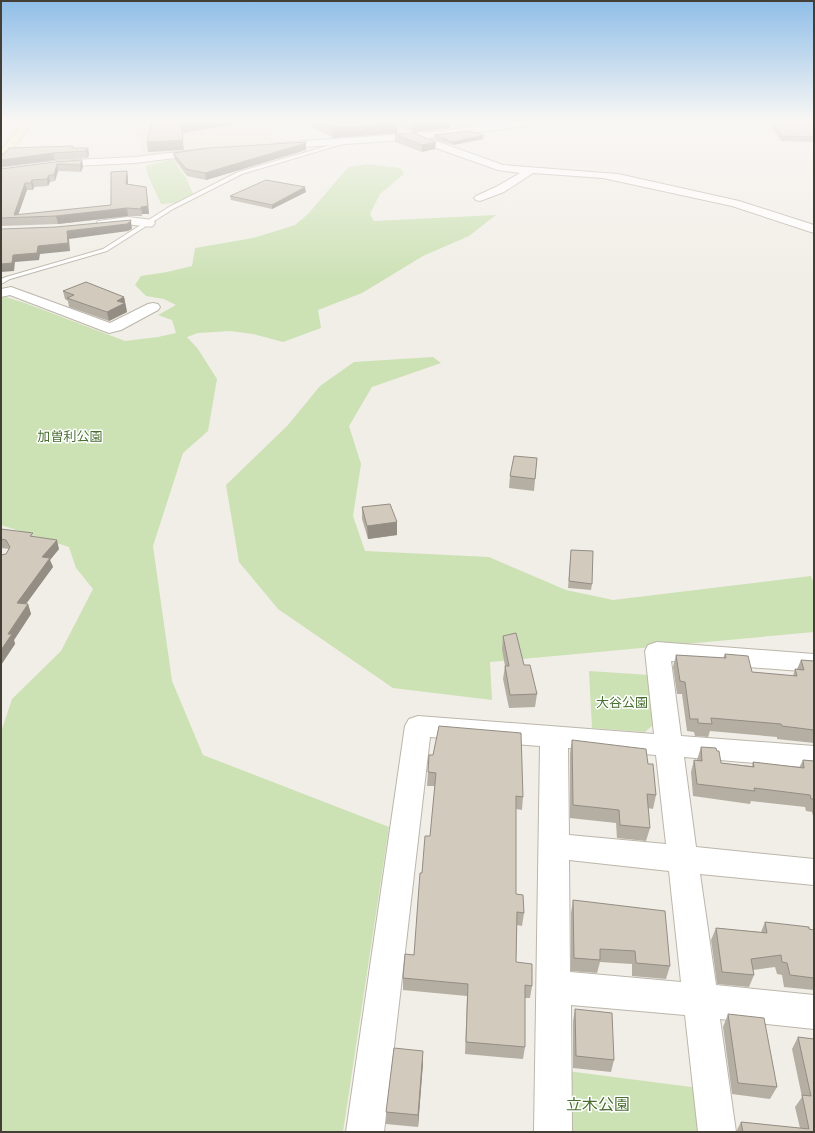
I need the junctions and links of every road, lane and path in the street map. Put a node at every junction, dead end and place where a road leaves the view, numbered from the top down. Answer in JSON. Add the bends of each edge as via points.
{"nodes":[{"id":1,"x":236,"y":175,"type":"edge"},
{"id":2,"x":524,"y":175,"type":"edge"},
{"id":3,"x":601,"y":175,"type":"edge"},
{"id":4,"x":480,"y":198,"type":"dead end"},
{"id":5,"x":149,"y":223,"type":"junction"},
{"id":6,"x":89,"y":225,"type":"edge"},
{"id":7,"x":814,"y":229,"type":"edge"},
{"id":8,"x":1,"y":282,"type":"edge"},
{"id":9,"x":1,"y":293,"type":"edge"},
{"id":10,"x":153,"y":308,"type":"dead end"},
{"id":11,"x":814,"y":663,"type":"edge"},
{"id":12,"x":554,"y":737,"type":"junction"},
{"id":13,"x":669,"y":746,"type":"junction"},
{"id":14,"x":814,"y":757,"type":"edge"},
{"id":15,"x":554,"y":846,"type":"junction"},
{"id":16,"x":684,"y":859,"type":"junction"},
{"id":17,"x":814,"y":872,"type":"edge"},
{"id":18,"x":554,"y":986,"type":"junction"},
{"id":19,"x":701,"y":1000,"type":"junction"},
{"id":20,"x":814,"y":1012,"type":"edge"},
{"id":21,"x":365,"y":1132,"type":"edge"},
{"id":22,"x":553,"y":1132,"type":"edge"},
{"id":23,"x":718,"y":1132,"type":"edge"}],
"edges":[{"from":1,"to":5,"type":"lane","via":[[171,208]]},
{"from":2,"to":4,"type":"street","via":[[494,194]]},
{"from":3,"to":7,"type":"street","via":[[735,203]]},
{"from":5,"to":6,"type":"street","via":[[128,221]]},
{"from":5,"to":8,"type":"lane","via":[[105,250]]},
{"from":9,"to":10,"type":"street","via":[[11,290],[109,328]]},
{"from":11,"to":13,"type":"street","via":[[657,651]]},
{"from":12,"to":13,"type":"street"},
{"from":12,"to":15,"type":"street"},
{"from":12,"to":21,"type":"street","via":[[418,726]]},
{"from":13,"to":14,"type":"street"},
{"from":13,"to":16,"type":"street"},
{"from":15,"to":16,"type":"street"},
{"from":15,"to":18,"type":"street"},
{"from":16,"to":17,"type":"street"},
{"from":16,"to":19,"type":"street"},
{"from":18,"to":19,"type":"street"},
{"from":18,"to":22,"type":"street"},
{"from":19,"to":20,"type":"street"},
{"from":19,"to":23,"type":"street"}]}
